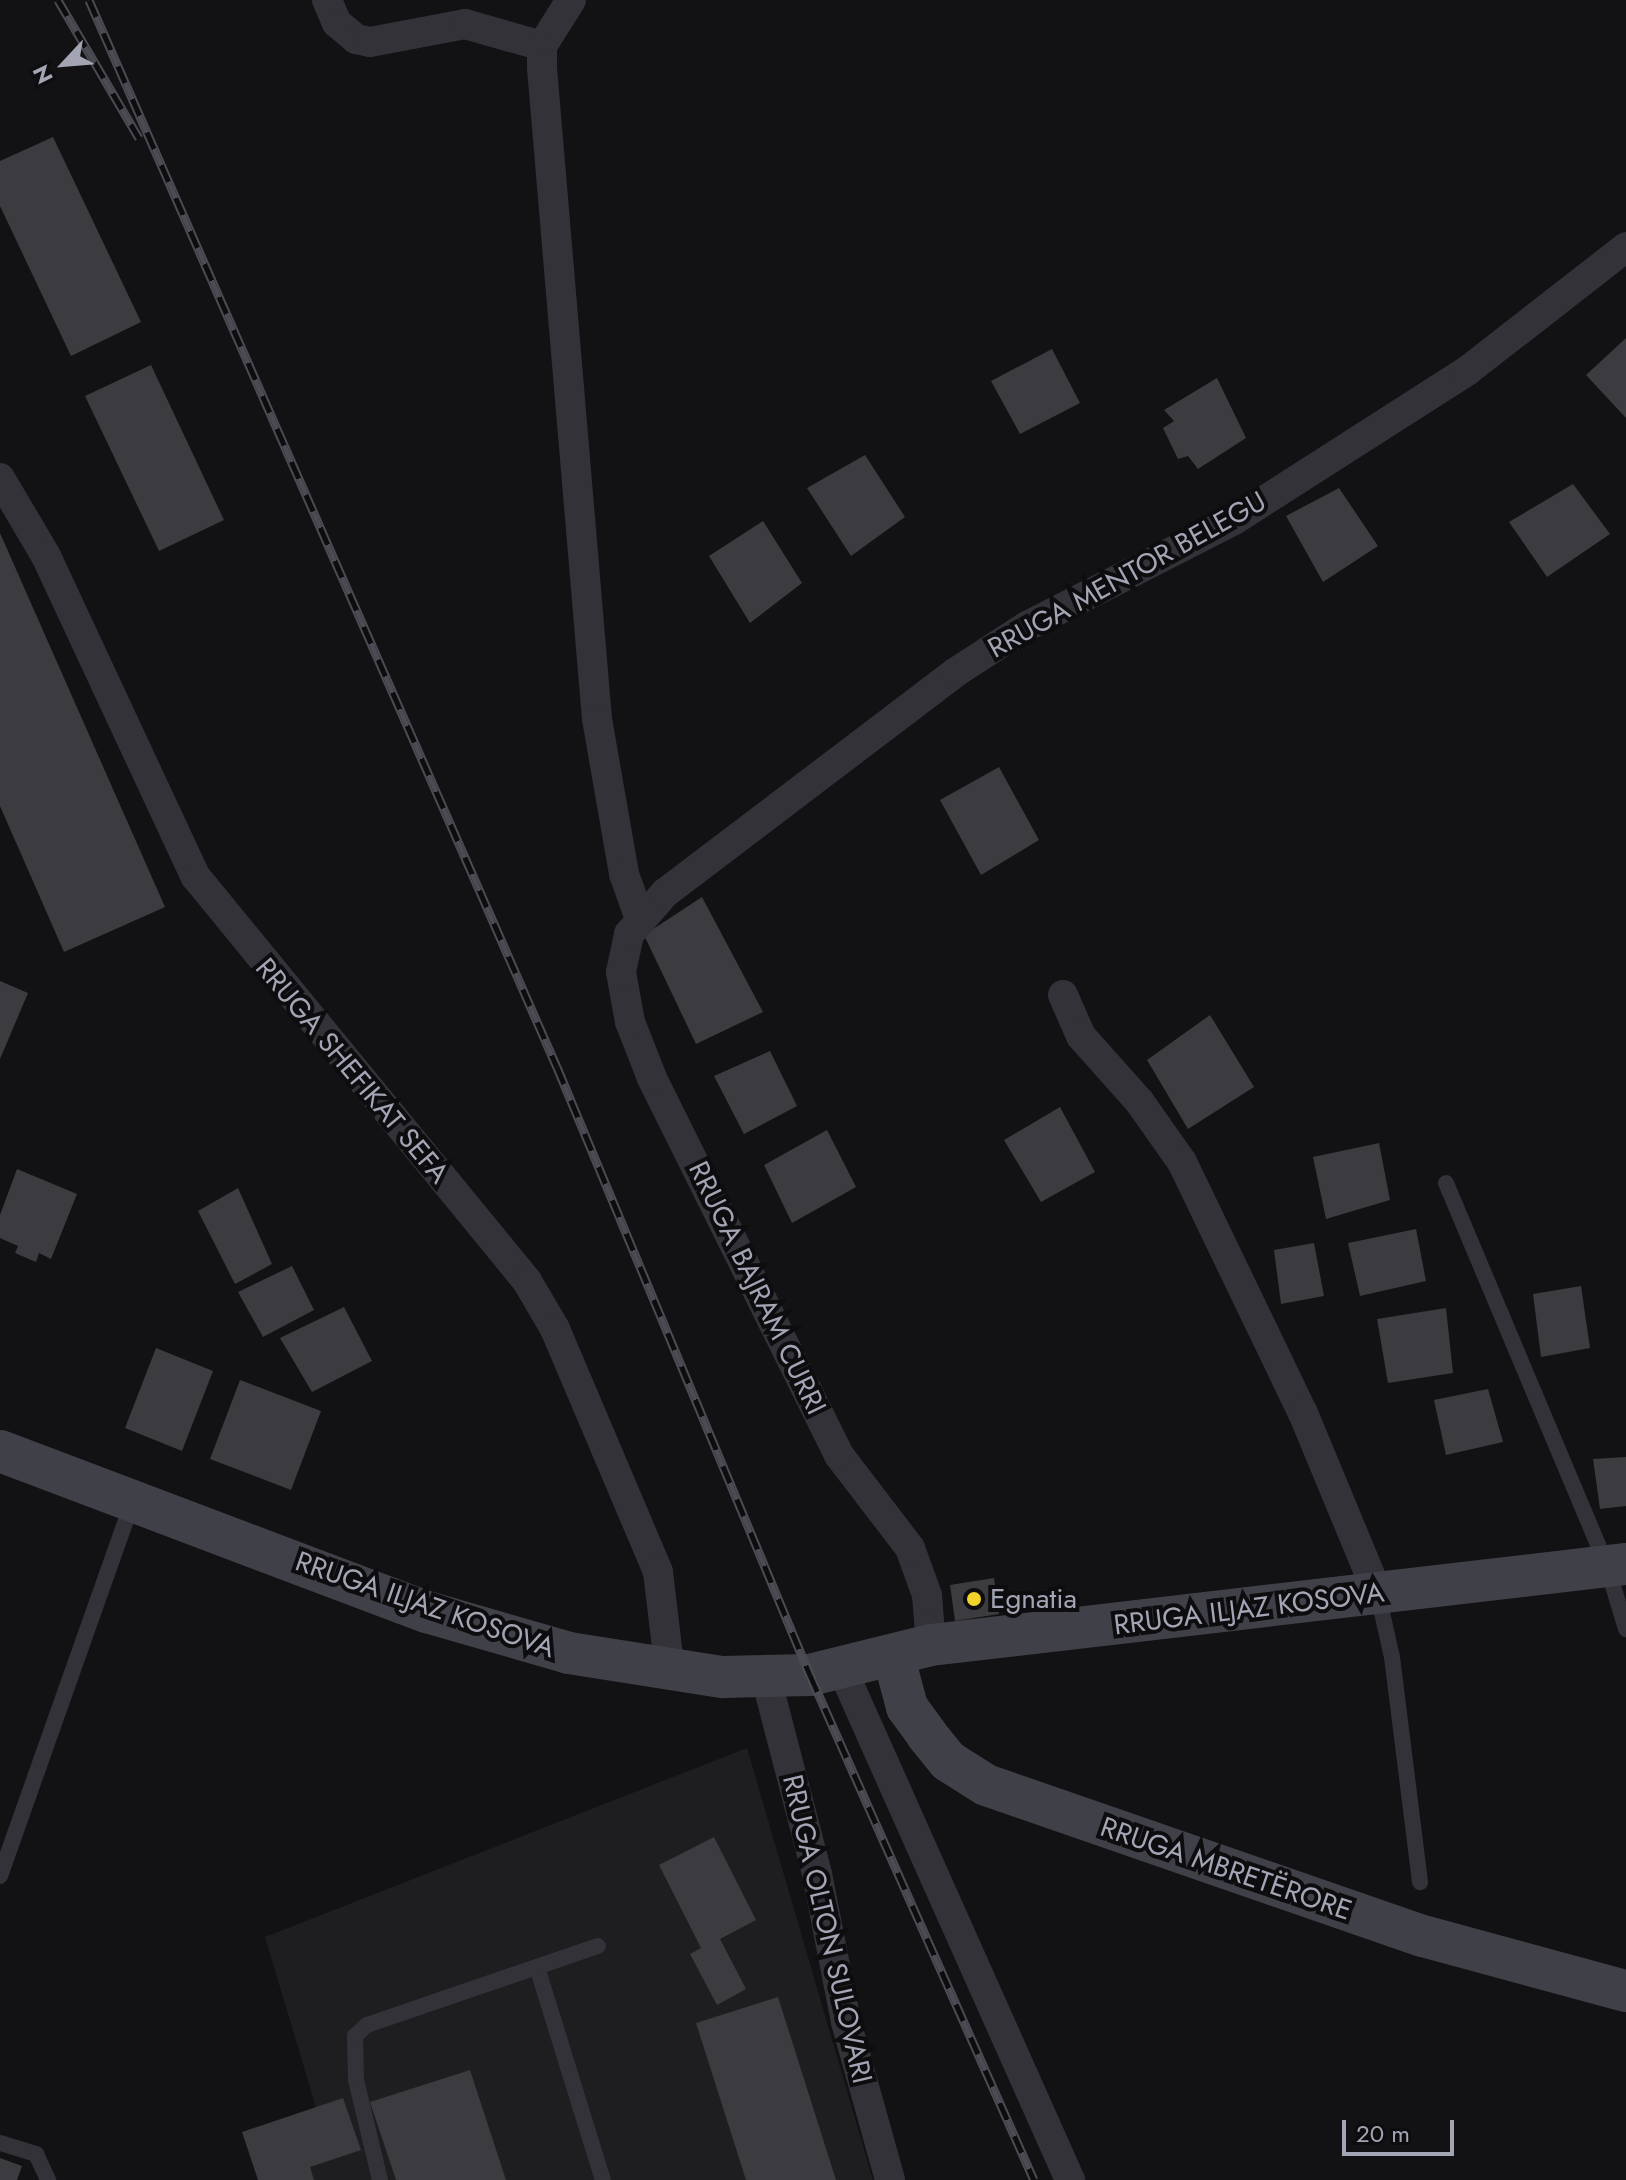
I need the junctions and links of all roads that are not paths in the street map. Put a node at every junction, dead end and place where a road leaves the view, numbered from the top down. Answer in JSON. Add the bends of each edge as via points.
{"nodes":[{"id":1,"x":327,"y":0,"type":"edge"},
{"id":2,"x":571,"y":0,"type":"edge"},
{"id":3,"x":542,"y":46,"type":"junction"},
{"id":4,"x":1626,"y":247,"type":"edge"},
{"id":5,"x":0,"y":478,"type":"edge"},
{"id":6,"x":640,"y":919,"type":"junction"},
{"id":7,"x":1063,"y":995,"type":"dead end"},
{"id":8,"x":1446,"y":1183,"type":"dead end"},
{"id":9,"x":0,"y":1451,"type":"edge"},
{"id":10,"x":133,"y":1501,"type":"junction"},
{"id":11,"x":1616,"y":1565,"type":"edge"},
{"id":12,"x":1378,"y":1594,"type":"junction"},
{"id":13,"x":1626,"y":1629,"type":"edge"},
{"id":14,"x":912,"y":1652,"type":"junction"},
{"id":15,"x":842,"y":1669,"type":"junction"},
{"id":16,"x":670,"y":1672,"type":"junction"},
{"id":17,"x":766,"y":1678,"type":"junction"},
{"id":18,"x":0,"y":1876,"type":"edge"},
{"id":19,"x":1420,"y":1882,"type":"dead end"},
{"id":20,"x":598,"y":1946,"type":"dead end"},
{"id":21,"x":537,"y":1967,"type":"junction"},
{"id":22,"x":1626,"y":1991,"type":"edge"},
{"id":23,"x":0,"y":2143,"type":"edge"},
{"id":24,"x":48,"y":2180,"type":"edge"},
{"id":25,"x":380,"y":2180,"type":"edge"},
{"id":26,"x":603,"y":2180,"type":"edge"},
{"id":27,"x":890,"y":2180,"type":"edge"},
{"id":28,"x":1070,"y":2180,"type":"edge"}],
"edges":[{"from":1,"to":3,"type":"street","via":[[337,23],[356,39],[370,42],[465,24]]},
{"from":2,"to":3,"type":"street"},
{"from":3,"to":6,"type":"street","via":[[597,719],[624,874]]},
{"from":4,"to":6,"type":"street","name":"RRUGA MENTOR BELEGU","via":[[1467,371],[1234,520],[990,649],[665,893]]},
{"from":5,"to":16,"type":"street","name":"RRUGA SHEFIKAT SEFA","via":[[46,556],[196,877],[527,1281],[555,1329],[658,1572]]},
{"from":6,"to":14,"type":"street","name":"RRUGA BAJRAM CURRI","via":[[629,934],[622,963],[630,1022],[652,1078],[839,1455],[910,1548],[927,1595]]},
{"from":7,"to":12,"type":"street","via":[[1081,1036],[1139,1101],[1182,1162],[1303,1413]]},
{"from":8,"to":11,"type":"lane"},
{"from":9,"to":10,"type":"street","name":"RRUGA ILJAZ KOSOVA"},
{"from":10,"to":16,"type":"street","name":"RRUGA ILJAZ KOSOVA","via":[[427,1612],[569,1653]]},
{"from":10,"to":18,"type":"lane"},
{"from":11,"to":12,"type":"street","name":"RRUGA ILJAZ KOSOVA"},
{"from":11,"to":13,"type":"lane"},
{"from":12,"to":14,"type":"street","name":"RRUGA ILJAZ KOSOVA"},
{"from":12,"to":19,"type":"lane","via":[[1392,1657]]},
{"from":14,"to":15,"type":"street","name":"RRUGA ILJAZ KOSOVA"},
{"from":14,"to":22,"type":"street","name":"RRUGA MBRETËRORE","via":[[907,1707],[948,1761],[986,1785],[1423,1936]]},
{"from":15,"to":17,"type":"street","name":"RRUGA ILJAZ KOSOVA"},
{"from":15,"to":28,"type":"street"},
{"from":16,"to":17,"type":"street","name":"RRUGA ILJAZ KOSOVA"},
{"from":17,"to":27,"type":"street","name":"RRUGA OLTON SULOVARI","via":[[817,1874],[846,2022]]},
{"from":20,"to":21,"type":"lane"},
{"from":21,"to":25,"type":"lane","via":[[367,2025],[355,2036],[356,2080]]},
{"from":21,"to":26,"type":"lane"},
{"from":23,"to":24,"type":"lane","via":[[36,2154]]}]}
